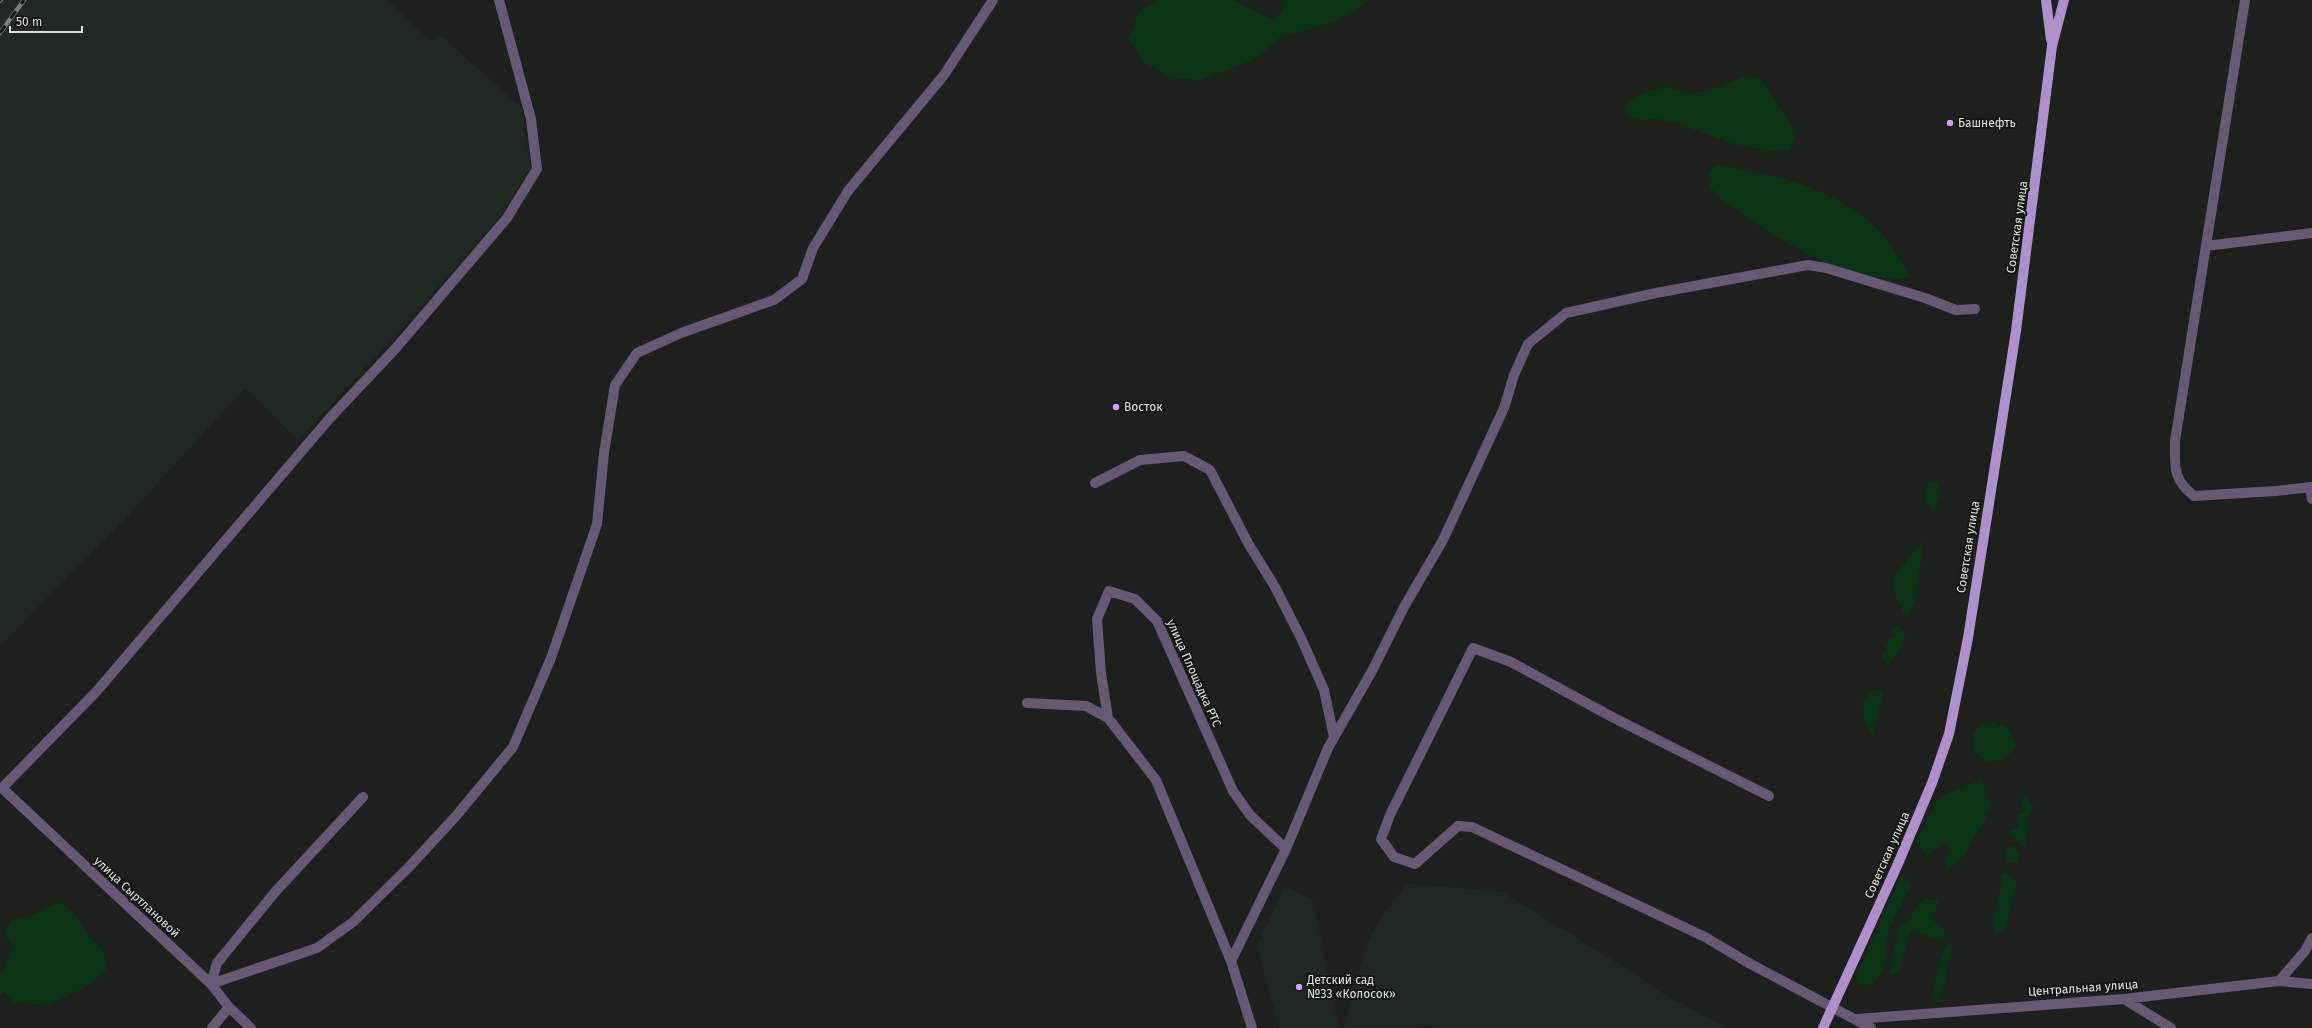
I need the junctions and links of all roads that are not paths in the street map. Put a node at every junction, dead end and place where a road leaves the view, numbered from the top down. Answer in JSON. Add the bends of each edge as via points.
{"nodes":[{"id":1,"x":499,"y":0,"type":"edge"},
{"id":2,"x":993,"y":0,"type":"edge"},
{"id":3,"x":2046,"y":0,"type":"edge"},
{"id":4,"x":2064,"y":0,"type":"edge"},
{"id":5,"x":2245,"y":0,"type":"edge"},
{"id":6,"x":2052,"y":46,"type":"junction"},
{"id":7,"x":2312,"y":233,"type":"edge"},
{"id":8,"x":2206,"y":246,"type":"junction"},
{"id":9,"x":1975,"y":309,"type":"dead end"},
{"id":10,"x":1095,"y":483,"type":"dead end"},
{"id":11,"x":2311,"y":487,"type":"edge"},
{"id":12,"x":2312,"y":499,"type":"edge"},
{"id":13,"x":1026,"y":703,"type":"dead end"},
{"id":14,"x":1108,"y":718,"type":"junction"},
{"id":15,"x":1334,"y":737,"type":"junction"},
{"id":16,"x":1769,"y":796,"type":"dead end"},
{"id":17,"x":362,"y":797,"type":"dead end"},
{"id":18,"x":1286,"y":849,"type":"junction"},
{"id":19,"x":2312,"y":938,"type":"edge"},
{"id":20,"x":1231,"y":961,"type":"junction"},
{"id":21,"x":2279,"y":981,"type":"junction"},
{"id":22,"x":211,"y":984,"type":"junction"},
{"id":23,"x":2312,"y":984,"type":"edge"},
{"id":24,"x":2124,"y":999,"type":"junction"},
{"id":25,"x":229,"y":1007,"type":"junction"},
{"id":26,"x":1833,"y":1007,"type":"junction"},
{"id":27,"x":1856,"y":1019,"type":"junction"},
{"id":28,"x":212,"y":1028,"type":"edge"},
{"id":29,"x":252,"y":1028,"type":"edge"},
{"id":30,"x":1252,"y":1028,"type":"edge"},
{"id":31,"x":1823,"y":1028,"type":"edge"},
{"id":32,"x":1871,"y":1028,"type":"edge"},
{"id":33,"x":2171,"y":1028,"type":"edge"}],
"edges":[{"from":1,"to":22,"type":"street","name":"улица Сыртлановой","via":[[531,119],[536,170],[508,218],[396,348],[288,466],[96,692],[2,788]]},
{"from":2,"to":22,"type":"street","via":[[944,75],[848,191],[813,248],[802,279],[774,300],[681,333],[637,352],[615,385],[604,453],[597,524],[551,658],[513,747],[456,816],[354,922],[317,948]]},
{"from":3,"to":6,"type":"main road","name":"Советская улица"},
{"from":4,"to":6,"type":"main road","name":"Советская улица"},
{"from":5,"to":8,"type":"street"},
{"from":6,"to":26,"type":"main road","name":"Советская улица","via":[[2016,331],[1968,638],[1949,734],[1932,784],[1898,866]]},
{"from":7,"to":8,"type":"street"},
{"from":8,"to":11,"type":"street","via":[[2176,441],[2175,471],[2184,488],[2194,496]]},
{"from":9,"to":15,"type":"street","via":[[1956,310],[1925,298],[1808,265],[1656,293],[1566,313],[1528,344],[1504,408],[1443,540],[1404,606],[1372,671]]},
{"from":10,"to":15,"type":"street","via":[[1140,460],[1184,456],[1210,470],[1301,638],[1324,690]]},
{"from":11,"to":12,"type":"street"},
{"from":13,"to":14,"type":"street","name":"улица Площадка РТС","via":[[1086,706]]},
{"from":14,"to":18,"type":"street","name":"улица Площадка РТС","via":[[1097,619],[1109,592],[1135,599],[1157,621],[1232,791],[1250,815]]},
{"from":14,"to":20,"type":"street","name":"улица Площадка РТС","via":[[1156,780]]},
{"from":15,"to":18,"type":"street"},
{"from":16,"to":26,"type":"street","via":[[1614,718],[1511,662],[1473,648],[1390,815],[1381,840],[1394,857],[1415,864],[1458,826],[1472,828],[1705,937]]},
{"from":17,"to":22,"type":"street","via":[[276,891],[217,963]]},
{"from":18,"to":20,"type":"street"},
{"from":19,"to":21,"type":"street","via":[[2305,951]]},
{"from":20,"to":30,"type":"street"},
{"from":21,"to":23,"type":"street","name":"Центральная улица"},
{"from":21,"to":24,"type":"street","name":"Центральная улица"},
{"from":22,"to":25,"type":"street","name":"улица Сыртлановой"},
{"from":24,"to":27,"type":"street","name":"Центральная улица"},
{"from":24,"to":33,"type":"street"},
{"from":25,"to":28,"type":"street"},
{"from":25,"to":29,"type":"street","name":"улица Сыртлановой"},
{"from":26,"to":27,"type":"street"},
{"from":26,"to":31,"type":"main road","name":"Советская улица"},
{"from":27,"to":32,"type":"street"}]}
